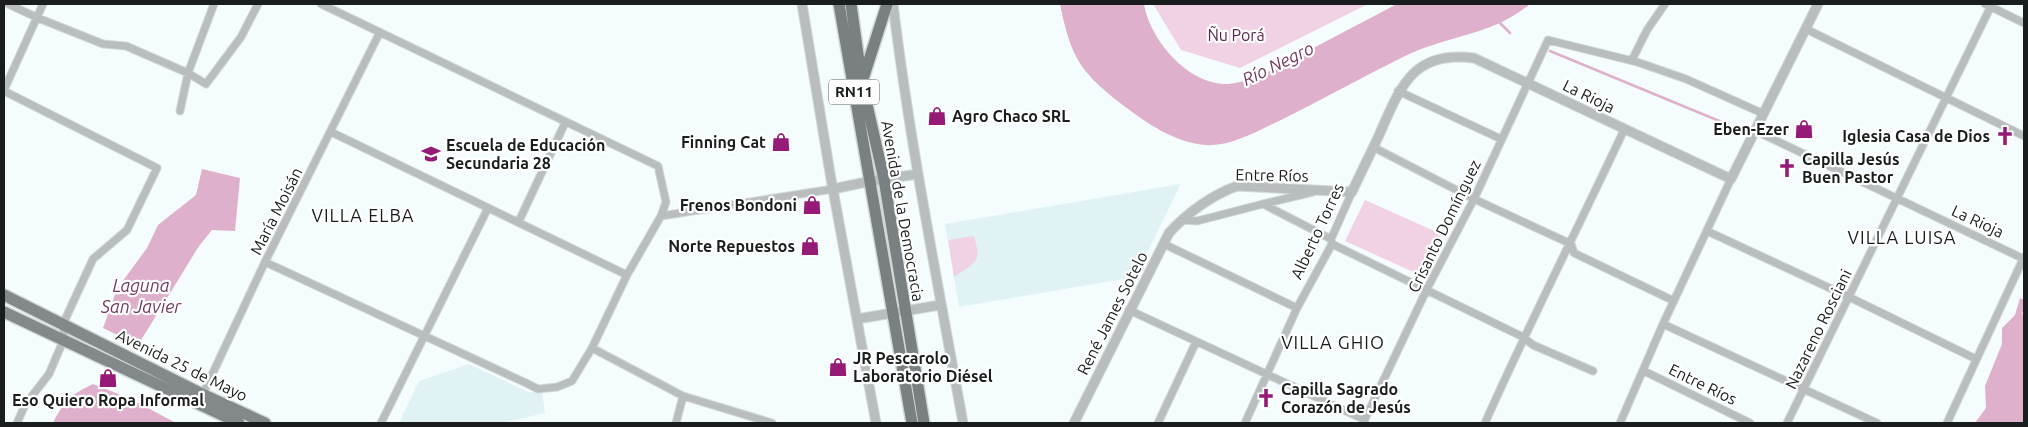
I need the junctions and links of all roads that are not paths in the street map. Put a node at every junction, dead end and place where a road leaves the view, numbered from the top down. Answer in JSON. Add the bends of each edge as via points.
{"nodes":[{"id":1,"x":8,"y":4,"type":"edge"},
{"id":2,"x":43,"y":4,"type":"edge"},
{"id":3,"x":214,"y":4,"type":"edge"},
{"id":4,"x":258,"y":4,"type":"edge"},
{"id":5,"x":321,"y":4,"type":"edge"},
{"id":6,"x":802,"y":4,"type":"edge"},
{"id":7,"x":851,"y":4,"type":"edge"},
{"id":8,"x":888,"y":4,"type":"edge"},
{"id":9,"x":893,"y":4,"type":"edge"},
{"id":10,"x":1665,"y":4,"type":"edge"},
{"id":11,"x":1818,"y":4,"type":"edge"},
{"id":12,"x":1989,"y":5,"type":"edge"},
{"id":13,"x":838,"y":7,"type":"edge"},
{"id":14,"x":38,"y":18,"type":"junction"},
{"id":15,"x":2024,"y":23,"type":"edge"},
{"id":16,"x":1806,"y":29,"type":"junction"},
{"id":17,"x":380,"y":32,"type":"junction"},
{"id":18,"x":1632,"y":60,"type":"junction"},
{"id":19,"x":1430,"y":62,"type":"joint"},
{"id":20,"x":188,"y":72,"type":"junction"},
{"id":21,"x":862,"y":83,"type":"junction"},
{"id":22,"x":1527,"y":84,"type":"junction"},
{"id":23,"x":4,"y":91,"type":"edge"},
{"id":24,"x":1398,"y":91,"type":"junction"},
{"id":25,"x":1946,"y":97,"type":"junction"},
{"id":26,"x":180,"y":111,"type":"dead end"},
{"id":27,"x":1764,"y":114,"type":"junction"},
{"id":28,"x":565,"y":122,"type":"junction"},
{"id":29,"x":1624,"y":130,"type":"junction"},
{"id":30,"x":1756,"y":131,"type":"junction"},
{"id":31,"x":331,"y":132,"type":"junction"},
{"id":32,"x":2024,"y":136,"type":"edge"},
{"id":33,"x":1501,"y":139,"type":"junction"},
{"id":34,"x":1373,"y":147,"type":"junction"},
{"id":35,"x":918,"y":174,"type":"junction"},
{"id":36,"x":884,"y":179,"type":"junction"},
{"id":37,"x":1731,"y":179,"type":"junction"},
{"id":38,"x":870,"y":181,"type":"junction"},
{"id":39,"x":833,"y":189,"type":"junction"},
{"id":40,"x":1318,"y":191,"type":"junction"},
{"id":41,"x":1352,"y":192,"type":"junction"},
{"id":42,"x":1474,"y":198,"type":"junction"},
{"id":43,"x":1896,"y":199,"type":"junction"},
{"id":44,"x":1263,"y":204,"type":"junction"},
{"id":45,"x":488,"y":208,"type":"junction"},
{"id":46,"x":661,"y":216,"type":"junction"},
{"id":47,"x":1181,"y":220,"type":"junction"},
{"id":48,"x":519,"y":221,"type":"junction"},
{"id":49,"x":1707,"y":231,"type":"junction"},
{"id":50,"x":1332,"y":241,"type":"junction"},
{"id":51,"x":1164,"y":244,"type":"junction"},
{"id":52,"x":1571,"y":244,"type":"junction"},
{"id":53,"x":2024,"y":258,"type":"edge"},
{"id":54,"x":265,"y":262,"type":"junction"},
{"id":55,"x":627,"y":274,"type":"junction"},
{"id":56,"x":1427,"y":289,"type":"junction"},
{"id":57,"x":4,"y":296,"type":"edge"},
{"id":58,"x":1849,"y":297,"type":"junction"},
{"id":59,"x":1674,"y":301,"type":"junction"},
{"id":60,"x":940,"y":305,"type":"junction"},
{"id":61,"x":1297,"y":308,"type":"junction"},
{"id":62,"x":1129,"y":310,"type":"junction"},
{"id":63,"x":4,"y":312,"type":"edge"},
{"id":64,"x":906,"y":312,"type":"junction"},
{"id":65,"x":893,"y":314,"type":"junction"},
{"id":66,"x":857,"y":320,"type":"junction"},
{"id":67,"x":64,"y":324,"type":"junction"},
{"id":68,"x":1663,"y":324,"type":"junction"},
{"id":69,"x":423,"y":336,"type":"junction"},
{"id":70,"x":1524,"y":337,"type":"junction"},
{"id":71,"x":64,"y":339,"type":"junction"},
{"id":72,"x":1196,"y":342,"type":"junction"},
{"id":73,"x":592,"y":348,"type":"junction"},
{"id":74,"x":1976,"y":360,"type":"junction"},
{"id":75,"x":1593,"y":371,"type":"dead end"},
{"id":76,"x":1644,"y":371,"type":"junction"},
{"id":77,"x":1267,"y":376,"type":"junction"},
{"id":78,"x":1804,"y":388,"type":"junction"},
{"id":79,"x":683,"y":396,"type":"junction"},
{"id":80,"x":200,"y":398,"type":"junction"},
{"id":81,"x":1364,"y":422,"type":"edge"},
{"id":82,"x":17,"y":423,"type":"edge"},
{"id":83,"x":239,"y":423,"type":"edge"},
{"id":84,"x":265,"y":423,"type":"edge"},
{"id":85,"x":381,"y":423,"type":"edge"},
{"id":86,"x":676,"y":423,"type":"edge"},
{"id":87,"x":772,"y":423,"type":"edge"},
{"id":88,"x":876,"y":423,"type":"edge"},
{"id":89,"x":912,"y":423,"type":"edge"},
{"id":90,"x":924,"y":423,"type":"edge"},
{"id":91,"x":963,"y":423,"type":"edge"},
{"id":92,"x":1074,"y":423,"type":"edge"},
{"id":93,"x":1158,"y":423,"type":"edge"},
{"id":94,"x":1245,"y":423,"type":"edge"},
{"id":95,"x":1485,"y":423,"type":"edge"},
{"id":96,"x":1620,"y":423,"type":"edge"},
{"id":97,"x":1750,"y":423,"type":"edge"},
{"id":98,"x":1787,"y":423,"type":"edge"},
{"id":99,"x":1877,"y":423,"type":"edge"},
{"id":100,"x":1947,"y":423,"type":"edge"}],
"edges":[{"from":1,"to":14,"type":"street"},
{"from":2,"to":14,"type":"street"},
{"from":3,"to":20,"type":"street"},
{"from":4,"to":20,"type":"street","via":[[241,37],[206,84]]},
{"from":5,"to":17,"type":"street"},
{"from":6,"to":39,"type":"street"},
{"from":7,"to":21,"type":"highway","name":"Avenida de la Democracia","number":"RN11"},
{"from":8,"to":21,"type":"highway"},
{"from":9,"to":35,"type":"street","name":"Avenida de la Democracia","number":"RN11"},
{"from":10,"to":18,"type":"street"},
{"from":11,"to":16,"type":"street"},
{"from":12,"to":15,"type":"street"},
{"from":12,"to":25,"type":"street","name":"Nazareno Rosciani"},
{"from":13,"to":38,"type":"highway","name":"Avenida de la Democracia","number":"RN11"},
{"from":14,"to":20,"type":"street","via":[[103,44],[126,46]]},
{"from":14,"to":23,"type":"street"},
{"from":16,"to":25,"type":"street"},
{"from":16,"to":27,"type":"street"},
{"from":17,"to":28,"type":"street"},
{"from":17,"to":31,"type":"street","name":"María Moisán"},
{"from":18,"to":22,"type":"street","name":"Crisanto Domínguez","via":[[1548,40]]},
{"from":18,"to":27,"type":"street","via":[[1686,79]]},
{"from":19,"to":22,"type":"street","name":"La Rioja","via":[[1445,56],[1474,58]]},
{"from":19,"to":24,"type":"street","name":"Alberto Torres","via":[[1411,75]]},
{"from":20,"to":26,"type":"street"},
{"from":21,"to":36,"type":"highway","name":"Avenida de la Democracia","number":"RN11"},
{"from":22,"to":29,"type":"street","name":"La Rioja"},
{"from":22,"to":33,"type":"street","name":"Crisanto Domínguez"},
{"from":23,"to":67,"type":"street","via":[[157,168],[127,230],[93,259]]},
{"from":24,"to":33,"type":"street"},
{"from":24,"to":34,"type":"street","name":"Alberto Torres"},
{"from":25,"to":32,"type":"street"},
{"from":25,"to":43,"type":"street","name":"Nazareno Rosciani"},
{"from":27,"to":30,"type":"street"},
{"from":28,"to":46,"type":"street","via":[[658,166],[666,202]]},
{"from":28,"to":48,"type":"street"},
{"from":29,"to":37,"type":"street","name":"La Rioja"},
{"from":29,"to":52,"type":"street"},
{"from":30,"to":37,"type":"street"},
{"from":30,"to":43,"type":"street","name":"La Rioja"},
{"from":31,"to":45,"type":"street"},
{"from":31,"to":54,"type":"street","name":"María Moisán"},
{"from":33,"to":42,"type":"street","name":"Crisanto Domínguez"},
{"from":34,"to":41,"type":"street","name":"Alberto Torres"},
{"from":34,"to":42,"type":"street"},
{"from":35,"to":36,"type":"street"},
{"from":35,"to":60,"type":"street","name":"Avenida de la Democracia","number":"RN11"},
{"from":36,"to":38,"type":"street"},
{"from":36,"to":64,"type":"highway","name":"Avenida de la Democracia","number":"RN11"},
{"from":37,"to":49,"type":"street"},
{"from":38,"to":39,"type":"street"},
{"from":38,"to":65,"type":"highway","name":"Avenida de la Democracia","number":"RN11"},
{"from":39,"to":46,"type":"street"},
{"from":39,"to":66,"type":"street"},
{"from":40,"to":41,"type":"street","name":"Entre Ríos"},
{"from":40,"to":44,"type":"street"},
{"from":40,"to":47,"type":"street","name":"Entre Ríos","via":[[1237,186],[1222,191]]},
{"from":41,"to":50,"type":"street","name":"Alberto Torres"},
{"from":42,"to":52,"type":"street"},
{"from":42,"to":56,"type":"street","name":"Crisanto Domínguez"},
{"from":43,"to":53,"type":"street","name":"La Rioja"},
{"from":43,"to":58,"type":"street","name":"Nazareno Rosciani"},
{"from":44,"to":47,"type":"street","name":"Entre Ríos","via":[[1197,221]]},
{"from":44,"to":50,"type":"street","name":"Entre Ríos"},
{"from":45,"to":48,"type":"street"},
{"from":45,"to":69,"type":"street"},
{"from":46,"to":55,"type":"street"},
{"from":47,"to":51,"type":"street","name":"René James Sotelo"},
{"from":48,"to":55,"type":"street"},
{"from":49,"to":58,"type":"street"},
{"from":49,"to":59,"type":"street"},
{"from":50,"to":56,"type":"street","name":"Entre Ríos"},
{"from":50,"to":61,"type":"street","name":"Alberto Torres"},
{"from":51,"to":61,"type":"street"},
{"from":51,"to":62,"type":"street","name":"René James Sotelo"},
{"from":52,"to":59,"type":"street","via":[[1574,253]]},
{"from":52,"to":70,"type":"street"},
{"from":53,"to":74,"type":"street"},
{"from":54,"to":69,"type":"street"},
{"from":54,"to":80,"type":"street","name":"María Moisán"},
{"from":55,"to":73,"type":"street"},
{"from":56,"to":70,"type":"street","name":"Entre Ríos"},
{"from":56,"to":81,"type":"street","name":"Crisanto Domínguez"},
{"from":57,"to":67,"type":"main road","name":"Avenida 25 de Mayo"},
{"from":58,"to":74,"type":"street"},
{"from":58,"to":78,"type":"street","name":"Nazareno Rosciani"},
{"from":59,"to":68,"type":"street"},
{"from":60,"to":64,"type":"street"},
{"from":60,"to":91,"type":"street","name":"Avenida de la Democracia","number":"RN11"},
{"from":61,"to":77,"type":"street","name":"Alberto Torres"},
{"from":62,"to":72,"type":"street"},
{"from":62,"to":92,"type":"street","name":"René James Sotelo"},
{"from":63,"to":71,"type":"main road","name":"Avenida 25 de Mayo"},
{"from":64,"to":65,"type":"street"},
{"from":64,"to":90,"type":"highway","name":"Avenida de la Democracia","number":"RN11"},
{"from":65,"to":66,"type":"street"},
{"from":65,"to":89,"type":"highway","name":"Avenida de la Democracia","number":"RN11"},
{"from":66,"to":88,"type":"street"},
{"from":67,"to":71,"type":"street"},
{"from":67,"to":80,"type":"main road","name":"Avenida 25 de Mayo"},
{"from":68,"to":76,"type":"street"},
{"from":68,"to":78,"type":"street"},
{"from":69,"to":73,"type":"street","via":[[538,388],[572,381]]},
{"from":69,"to":85,"type":"street"},
{"from":70,"to":75,"type":"street","name":"Entre Ríos","via":[[1533,345]]},
{"from":70,"to":95,"type":"street"},
{"from":71,"to":80,"type":"main road","name":"Avenida 25 de Mayo"},
{"from":71,"to":82,"type":"street","via":[[48,374]]},
{"from":72,"to":77,"type":"street"},
{"from":72,"to":93,"type":"street"},
{"from":73,"to":79,"type":"street"},
{"from":74,"to":100,"type":"street"},
{"from":76,"to":96,"type":"street"},
{"from":76,"to":97,"type":"street","name":"Entre Ríos"},
{"from":77,"to":81,"type":"street"},
{"from":77,"to":94,"type":"street","name":"Alberto Torres"},
{"from":78,"to":98,"type":"street","name":"Nazareno Rosciani"},
{"from":78,"to":99,"type":"street"},
{"from":79,"to":86,"type":"street"},
{"from":79,"to":87,"type":"street"},
{"from":80,"to":83,"type":"main road","name":"Avenida 25 de Mayo"},
{"from":80,"to":84,"type":"main road","name":"Avenida 25 de Mayo"}]}
